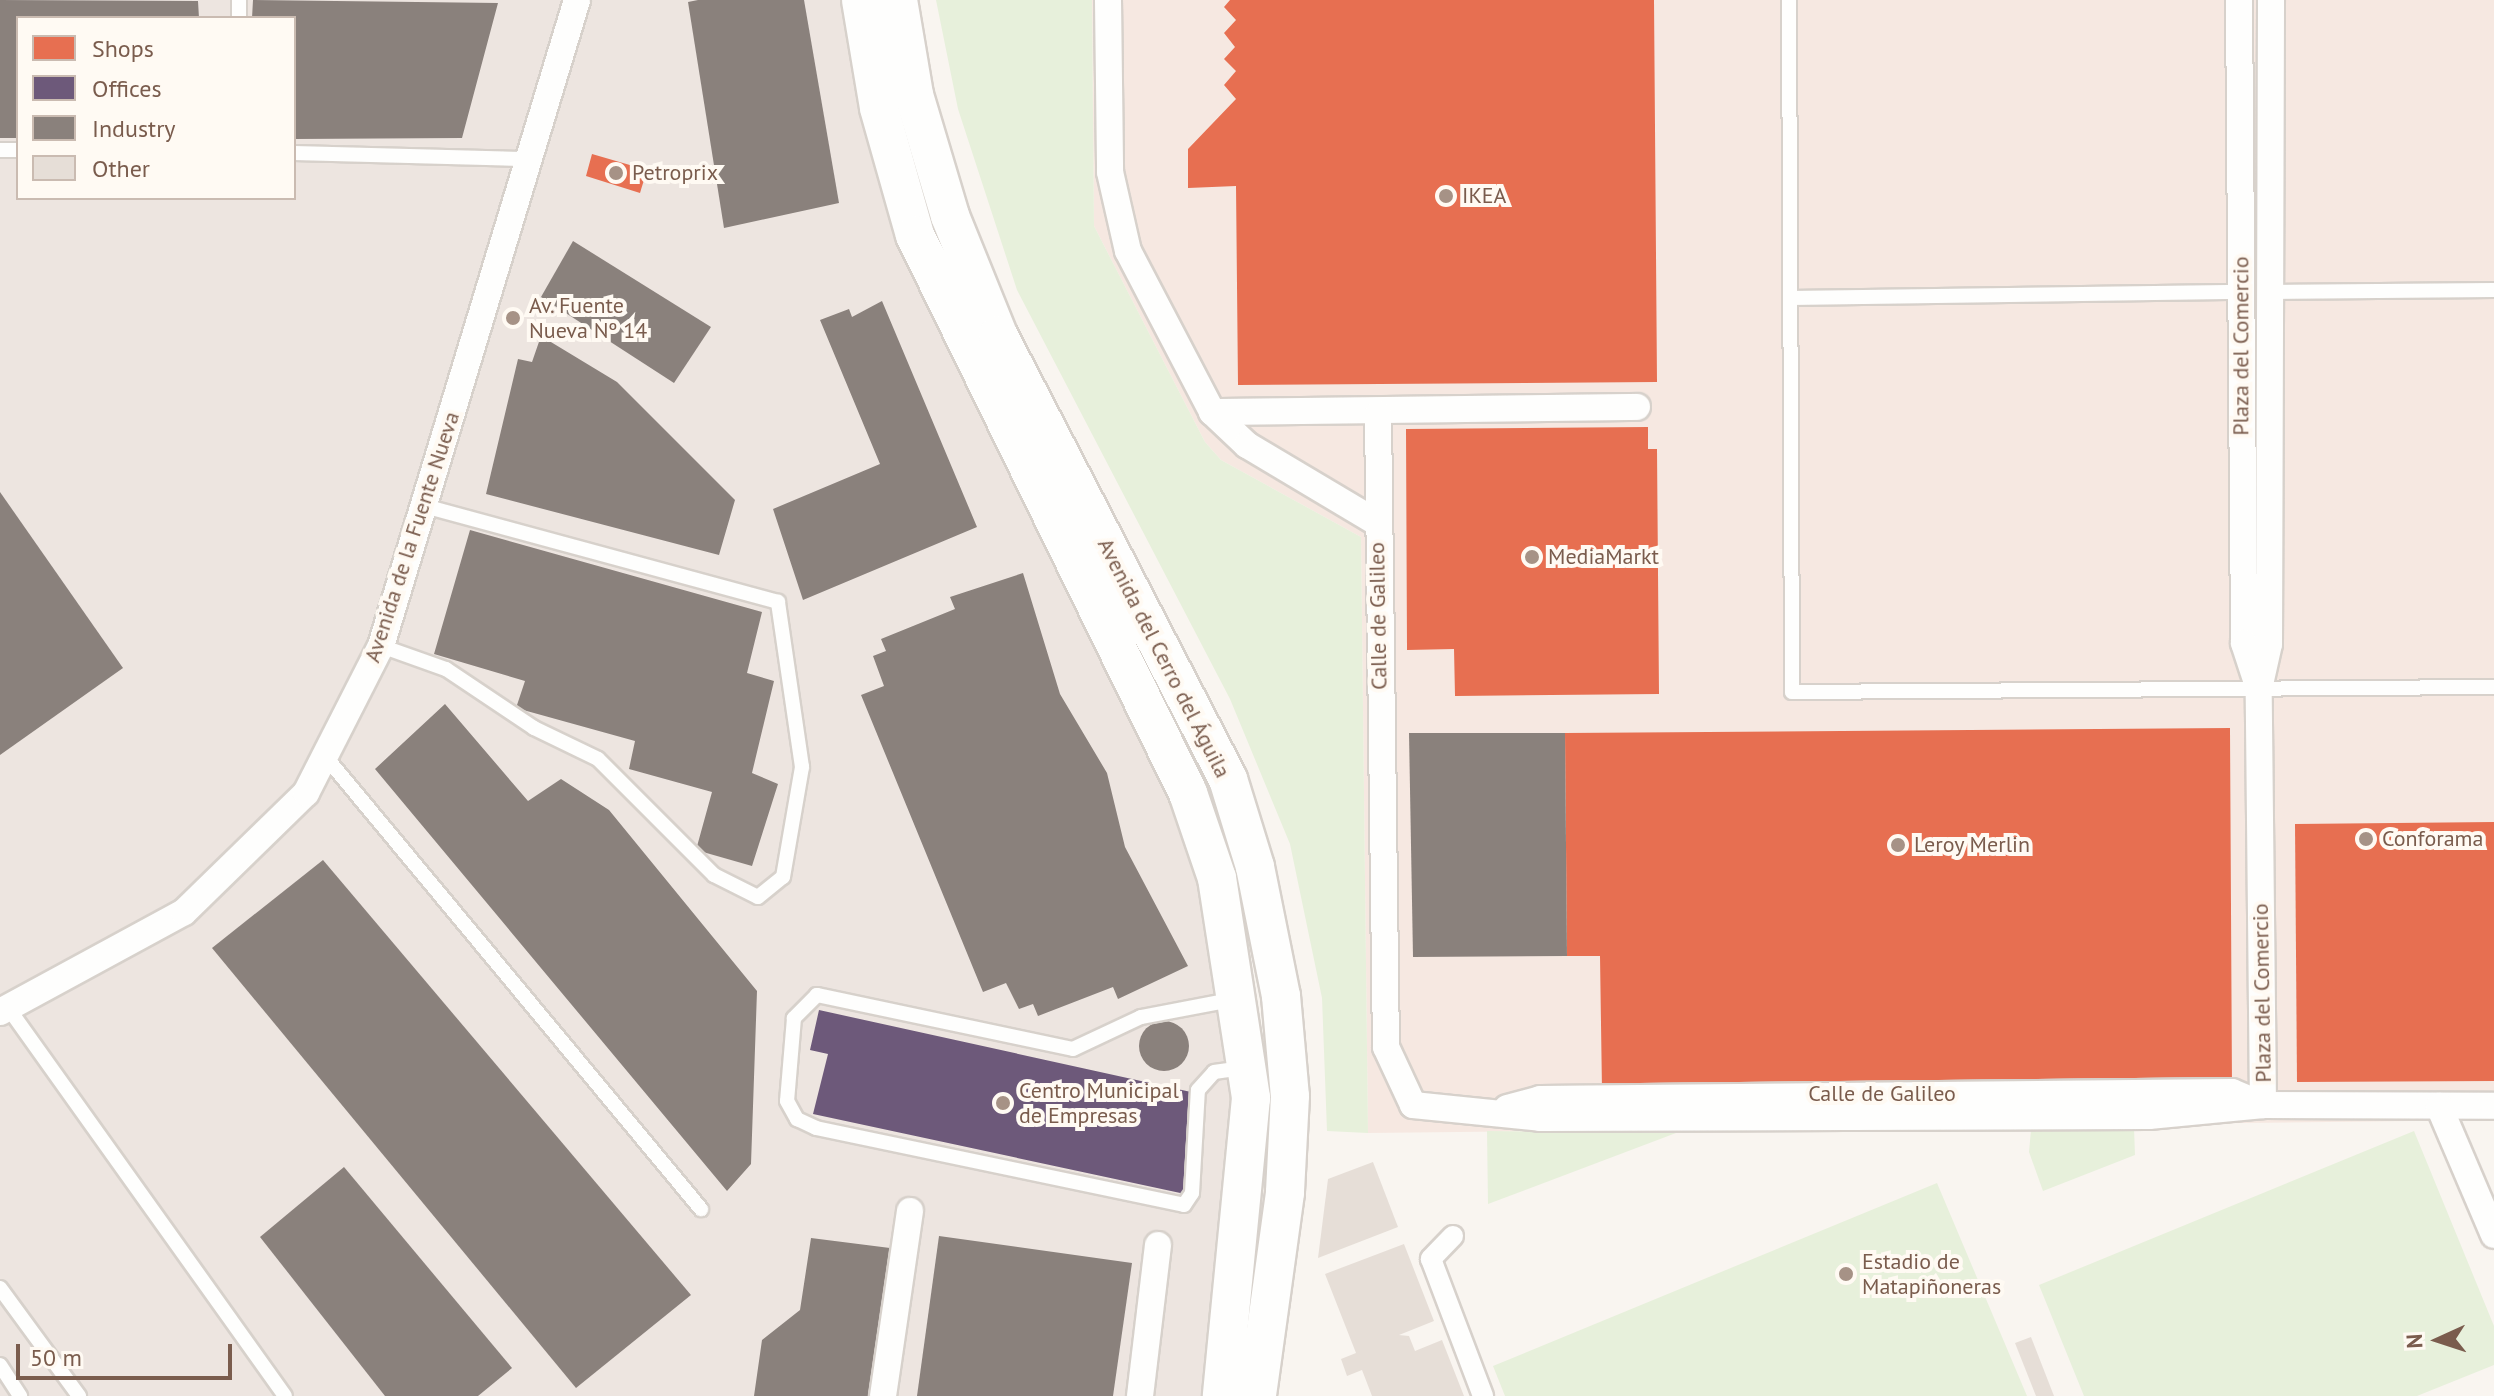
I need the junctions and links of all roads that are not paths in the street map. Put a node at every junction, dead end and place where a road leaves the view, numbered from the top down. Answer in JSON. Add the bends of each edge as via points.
{"nodes":[{"id":1,"x":577,"y":0,"type":"edge"},
{"id":2,"x":861,"y":0,"type":"edge"},
{"id":3,"x":898,"y":0,"type":"edge"},
{"id":4,"x":1108,"y":0,"type":"edge"},
{"id":5,"x":1789,"y":0,"type":"edge"},
{"id":6,"x":2239,"y":0,"type":"edge"},
{"id":7,"x":2271,"y":0,"type":"edge"},
{"id":8,"x":296,"y":153,"type":"edge"},
{"id":9,"x":530,"y":159,"type":"junction"},
{"id":10,"x":2494,"y":290,"type":"edge"},
{"id":11,"x":2271,"y":291,"type":"junction"},
{"id":12,"x":2239,"y":292,"type":"junction"},
{"id":13,"x":1790,"y":298,"type":"junction"},
{"id":14,"x":1637,"y":407,"type":"dead end"},
{"id":15,"x":1212,"y":412,"type":"junction"},
{"id":16,"x":1378,"y":414,"type":"junction"},
{"id":17,"x":421,"y":505,"type":"junction"},
{"id":18,"x":1376,"y":522,"type":"junction"},
{"id":19,"x":381,"y":646,"type":"junction"},
{"id":20,"x":2494,"y":687,"type":"edge"},
{"id":21,"x":2259,"y":689,"type":"junction"},
{"id":22,"x":325,"y":756,"type":"junction"},
{"id":23,"x":1240,"y":998,"type":"junction"},
{"id":24,"x":4,"y":1010,"type":"edge"},
{"id":25,"x":1247,"y":1067,"type":"junction"},
{"id":26,"x":2263,"y":1105,"type":"junction"},
{"id":27,"x":2439,"y":1106,"type":"junction"},
{"id":28,"x":2494,"y":1106,"type":"edge"},
{"id":29,"x":701,"y":1209,"type":"dead end"},
{"id":30,"x":910,"y":1211,"type":"dead end"},
{"id":31,"x":2494,"y":1235,"type":"edge"},
{"id":32,"x":1453,"y":1236,"type":"dead end"},
{"id":33,"x":1158,"y":1245,"type":"dead end"},
{"id":34,"x":0,"y":1288,"type":"edge"},
{"id":35,"x":0,"y":1365,"type":"edge"},
{"id":36,"x":20,"y":1396,"type":"edge"},
{"id":37,"x":79,"y":1396,"type":"edge"},
{"id":38,"x":285,"y":1396,"type":"edge"},
{"id":39,"x":883,"y":1396,"type":"edge"},
{"id":40,"x":1140,"y":1396,"type":"edge"},
{"id":41,"x":1222,"y":1396,"type":"edge"},
{"id":42,"x":1257,"y":1396,"type":"edge"},
{"id":43,"x":1483,"y":1396,"type":"edge"}],
"edges":[{"from":1,"to":9,"type":"street","name":"Avenida de la Fuente Nueva"},
{"from":2,"to":23,"type":"main road","name":"Avenida del Cerro del Águila","via":[[879,108],[915,235],[1050,523],[1188,793],[1217,878]]},
{"from":3,"to":42,"type":"main road","name":"Avenida del Cerro del Águila","via":[[914,95],[987,308],[1228,779],[1255,867],[1281,996],[1290,1096],[1285,1193]]},
{"from":4,"to":15,"type":"street","name":"Calle de Galileo","via":[[1116,215]]},
{"from":5,"to":13,"type":"lane"},
{"from":6,"to":12,"type":"street","name":"Plaza del Comercio"},
{"from":7,"to":11,"type":"street","name":"Plaza del Comercio"},
{"from":8,"to":9,"type":"lane"},
{"from":9,"to":17,"type":"street","name":"Avenida de la Fuente Nueva"},
{"from":10,"to":11,"type":"lane"},
{"from":11,"to":12,"type":"lane"},
{"from":11,"to":21,"type":"street","name":"Plaza del Comercio","via":[[2269,653]]},
{"from":12,"to":13,"type":"lane"},
{"from":12,"to":21,"type":"street","name":"Plaza del Comercio","via":[[2244,643]]},
{"from":13,"to":21,"type":"lane","via":[[1792,692]]},
{"from":14,"to":16,"type":"street"},
{"from":15,"to":16,"type":"street"},
{"from":15,"to":18,"type":"street","name":"Calle de Galileo","via":[[1247,445]]},
{"from":16,"to":18,"type":"street"},
{"from":17,"to":19,"type":"street","name":"Avenida de la Fuente Nueva"},
{"from":17,"to":19,"type":"lane","via":[[778,602],[802,767],[783,877],[758,897],[714,875],[598,759],[534,728],[446,669]]},
{"from":18,"to":26,"type":"street","name":"Calle de Galileo","via":[[1391,1071],[1413,1105],[1427,1111],[1500,1110],[1540,1099],[2232,1092]]},
{"from":19,"to":22,"type":"street","name":"Avenida de la Fuente Nueva"},
{"from":20,"to":21,"type":"lane"},
{"from":21,"to":26,"type":"street","name":"Plaza del Comercio"},
{"from":22,"to":24,"type":"street","name":"Avenida de la Fuente Nueva","via":[[306,793],[184,912]]},
{"from":22,"to":29,"type":"lane"},
{"from":23,"to":25,"type":"main road","name":"Avenida del Cerro del Águila"},
{"from":23,"to":25,"type":"lane","via":[[1141,1017],[1073,1049],[817,995],[794,1018],[787,1101],[797,1119],[816,1128],[1184,1205],[1192,1193],[1198,1090],[1214,1072]]},
{"from":24,"to":38,"type":"lane"},
{"from":25,"to":41,"type":"main road","name":"Avenida del Cerro del Águila","via":[[1247,1189]]},
{"from":26,"to":27,"type":"street","name":"Calle de Galileo"},
{"from":27,"to":28,"type":"street","name":"Calle de Galileo"},
{"from":27,"to":31,"type":"street"},
{"from":30,"to":39,"type":"street"},
{"from":32,"to":43,"type":"street","via":[[1431,1259]]},
{"from":33,"to":40,"type":"street"},
{"from":34,"to":37,"type":"lane"},
{"from":35,"to":36,"type":"lane"}]}
